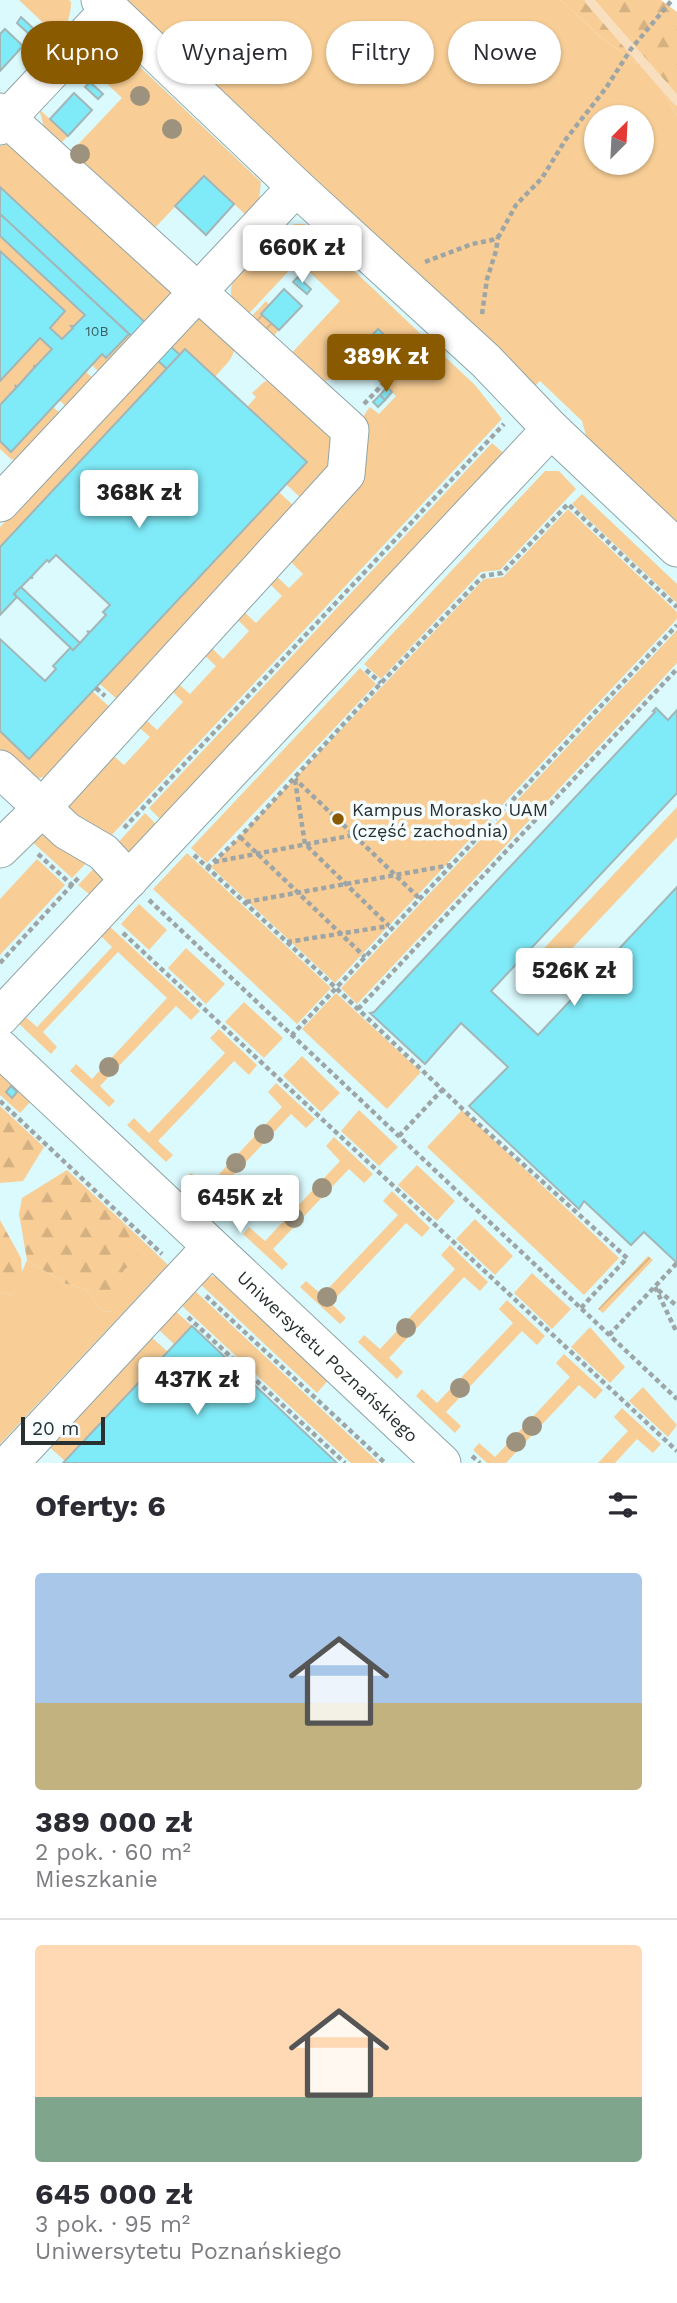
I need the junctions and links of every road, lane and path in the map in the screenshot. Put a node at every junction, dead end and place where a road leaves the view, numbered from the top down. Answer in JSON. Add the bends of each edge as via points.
{"nodes":[{"id":1,"x":674,"y":1,"type":"edge"},
{"id":2,"x":105,"y":5,"type":"edge"},
{"id":3,"x":2,"y":119,"type":"edge"},
{"id":4,"x":296,"y":187,"type":"junction"},
{"id":5,"x":499,"y":236,"type":"junction"},
{"id":6,"x":393,"y":276,"type":"junction"},
{"id":7,"x":198,"y":292,"type":"junction"},
{"id":8,"x":426,"y":339,"type":"dead end"},
{"id":9,"x":471,"y":348,"type":"junction"},
{"id":10,"x":510,"y":417,"type":"dead end"},
{"id":11,"x":344,"y":425,"type":"junction"},
{"id":12,"x":551,"y":429,"type":"junction"},
{"id":13,"x":0,"y":503,"type":"edge"},
{"id":14,"x":677,"y":548,"type":"edge"},
{"id":15,"x":677,"y":607,"type":"edge"},
{"id":16,"x":677,"y":625,"type":"edge"},
{"id":17,"x":677,"y":669,"type":"edge"},
{"id":18,"x":0,"y":769,"type":"edge"},
{"id":19,"x":295,"y":779,"type":"junction"},
{"id":20,"x":42,"y":808,"type":"junction"},
{"id":21,"x":354,"y":835,"type":"junction"},
{"id":22,"x":240,"y":837,"type":"junction"},
{"id":23,"x":7,"y":841,"type":"edge"},
{"id":24,"x":305,"y":844,"type":"junction"},
{"id":25,"x":103,"y":852,"type":"junction"},
{"id":26,"x":257,"y":852,"type":"junction"},
{"id":27,"x":200,"y":861,"type":"dead end"},
{"id":28,"x":213,"y":862,"type":"junction"},
{"id":29,"x":452,"y":865,"type":"junction"},
{"id":30,"x":207,"y":868,"type":"junction"},
{"id":31,"x":394,"y":875,"type":"junction"},
{"id":32,"x":129,"y":880,"type":"junction"},
{"id":33,"x":346,"y":883,"type":"junction"},
{"id":34,"x":72,"y":885,"type":"junction"},
{"id":35,"x":297,"y":892,"type":"junction"},
{"id":36,"x":420,"y":899,"type":"junction"},
{"id":37,"x":245,"y":902,"type":"junction"},
{"id":38,"x":99,"y":911,"type":"junction"},
{"id":39,"x":391,"y":927,"type":"junction"},
{"id":40,"x":340,"y":933,"type":"junction"},
{"id":41,"x":286,"y":943,"type":"junction"},
{"id":42,"x":365,"y":957,"type":"junction"},
{"id":43,"x":0,"y":963,"type":"edge"},
{"id":44,"x":336,"y":988,"type":"junction"},
{"id":45,"x":358,"y":1009,"type":"junction"},
{"id":46,"x":0,"y":1017,"type":"edge"},
{"id":47,"x":292,"y":1035,"type":"junction"},
{"id":48,"x":0,"y":1048,"type":"edge"},
{"id":49,"x":443,"y":1089,"type":"junction"},
{"id":50,"x":399,"y":1136,"type":"junction"},
{"id":51,"x":211,"y":1247,"type":"junction"},
{"id":52,"x":677,"y":1263,"type":"edge"},
{"id":53,"x":655,"y":1287,"type":"junction"},
{"id":54,"x":166,"y":1296,"type":"junction"},
{"id":55,"x":677,"y":1306,"type":"edge"},
{"id":56,"x":580,"y":1308,"type":"junction"},
{"id":57,"x":677,"y":1333,"type":"edge"},
{"id":58,"x":609,"y":1335,"type":"junction"},
{"id":59,"x":677,"y":1399,"type":"edge"},
{"id":60,"x":677,"y":1451,"type":"edge"},
{"id":61,"x":10,"y":1463,"type":"edge"},
{"id":62,"x":345,"y":1463,"type":"edge"},
{"id":63,"x":442,"y":1463,"type":"edge"}],
"edges":[{"from":1,"to":5,"type":"path","via":[[631,48],[542,178],[516,205]]},
{"from":2,"to":3,"type":"street"},
{"from":2,"to":4,"type":"street"},
{"from":3,"to":7,"type":"street"},
{"from":4,"to":6,"type":"street"},
{"from":4,"to":7,"type":"street"},
{"from":5,"to":6,"type":"path","via":[[406,265]]},
{"from":5,"to":9,"type":"path","via":[[479,336]]},
{"from":6,"to":9,"type":"street"},
{"from":7,"to":11,"type":"street"},
{"from":7,"to":13,"type":"street"},
{"from":8,"to":11,"type":"path"},
{"from":9,"to":12,"type":"street"},
{"from":10,"to":25,"type":"path"},
{"from":11,"to":20,"type":"street","via":[[350,430],[346,474]]},
{"from":12,"to":14,"type":"street"},
{"from":12,"to":32,"type":"street"},
{"from":15,"to":19,"type":"path","via":[[568,504],[502,573],[483,576]]},
{"from":16,"to":29,"type":"path"},
{"from":17,"to":45,"type":"path"},
{"from":18,"to":20,"type":"street"},
{"from":19,"to":21,"type":"path"},
{"from":19,"to":22,"type":"path"},
{"from":19,"to":24,"type":"path"},
{"from":20,"to":23,"type":"street"},
{"from":20,"to":25,"type":"street","via":[[67,831]]},
{"from":21,"to":24,"type":"path"},
{"from":21,"to":31,"type":"path"},
{"from":22,"to":26,"type":"path"},
{"from":22,"to":28,"type":"path"},
{"from":23,"to":34,"type":"path"},
{"from":24,"to":26,"type":"path"},
{"from":24,"to":33,"type":"path"},
{"from":25,"to":32,"type":"street"},
{"from":25,"to":34,"type":"path"},
{"from":26,"to":28,"type":"path"},
{"from":26,"to":35,"type":"path"},
{"from":27,"to":30,"type":"path"},
{"from":28,"to":30,"type":"path"},
{"from":29,"to":31,"type":"path"},
{"from":29,"to":36,"type":"path"},
{"from":30,"to":37,"type":"path"},
{"from":31,"to":33,"type":"path"},
{"from":31,"to":36,"type":"path"},
{"from":32,"to":38,"type":"street"},
{"from":32,"to":47,"type":"path"},
{"from":33,"to":35,"type":"path"},
{"from":33,"to":39,"type":"path"},
{"from":34,"to":38,"type":"path"},
{"from":34,"to":43,"type":"path"},
{"from":35,"to":37,"type":"path"},
{"from":35,"to":40,"type":"path"},
{"from":36,"to":39,"type":"path"},
{"from":37,"to":41,"type":"path"},
{"from":38,"to":46,"type":"street"},
{"from":38,"to":60,"type":"path"},
{"from":39,"to":40,"type":"path"},
{"from":39,"to":42,"type":"path"},
{"from":40,"to":41,"type":"path"},
{"from":40,"to":42,"type":"path"},
{"from":41,"to":44,"type":"path"},
{"from":42,"to":44,"type":"path"},
{"from":44,"to":45,"type":"path"},
{"from":44,"to":47,"type":"path"},
{"from":45,"to":49,"type":"path"},
{"from":47,"to":50,"type":"path"},
{"from":48,"to":51,"type":"street","name":"Uniwersytetu Poznańskiego"},
{"from":49,"to":50,"type":"path"},
{"from":49,"to":56,"type":"path","via":[[627,1258]]},
{"from":50,"to":56,"type":"path"},
{"from":51,"to":54,"type":"street"},
{"from":51,"to":63,"type":"street","name":"Uniwersytetu Poznańskiego"},
{"from":52,"to":53,"type":"path"},
{"from":53,"to":55,"type":"path"},
{"from":53,"to":57,"type":"path"},
{"from":53,"to":58,"type":"path"},
{"from":54,"to":61,"type":"street"},
{"from":54,"to":62,"type":"path"},
{"from":56,"to":58,"type":"path"},
{"from":58,"to":59,"type":"path"}]}
